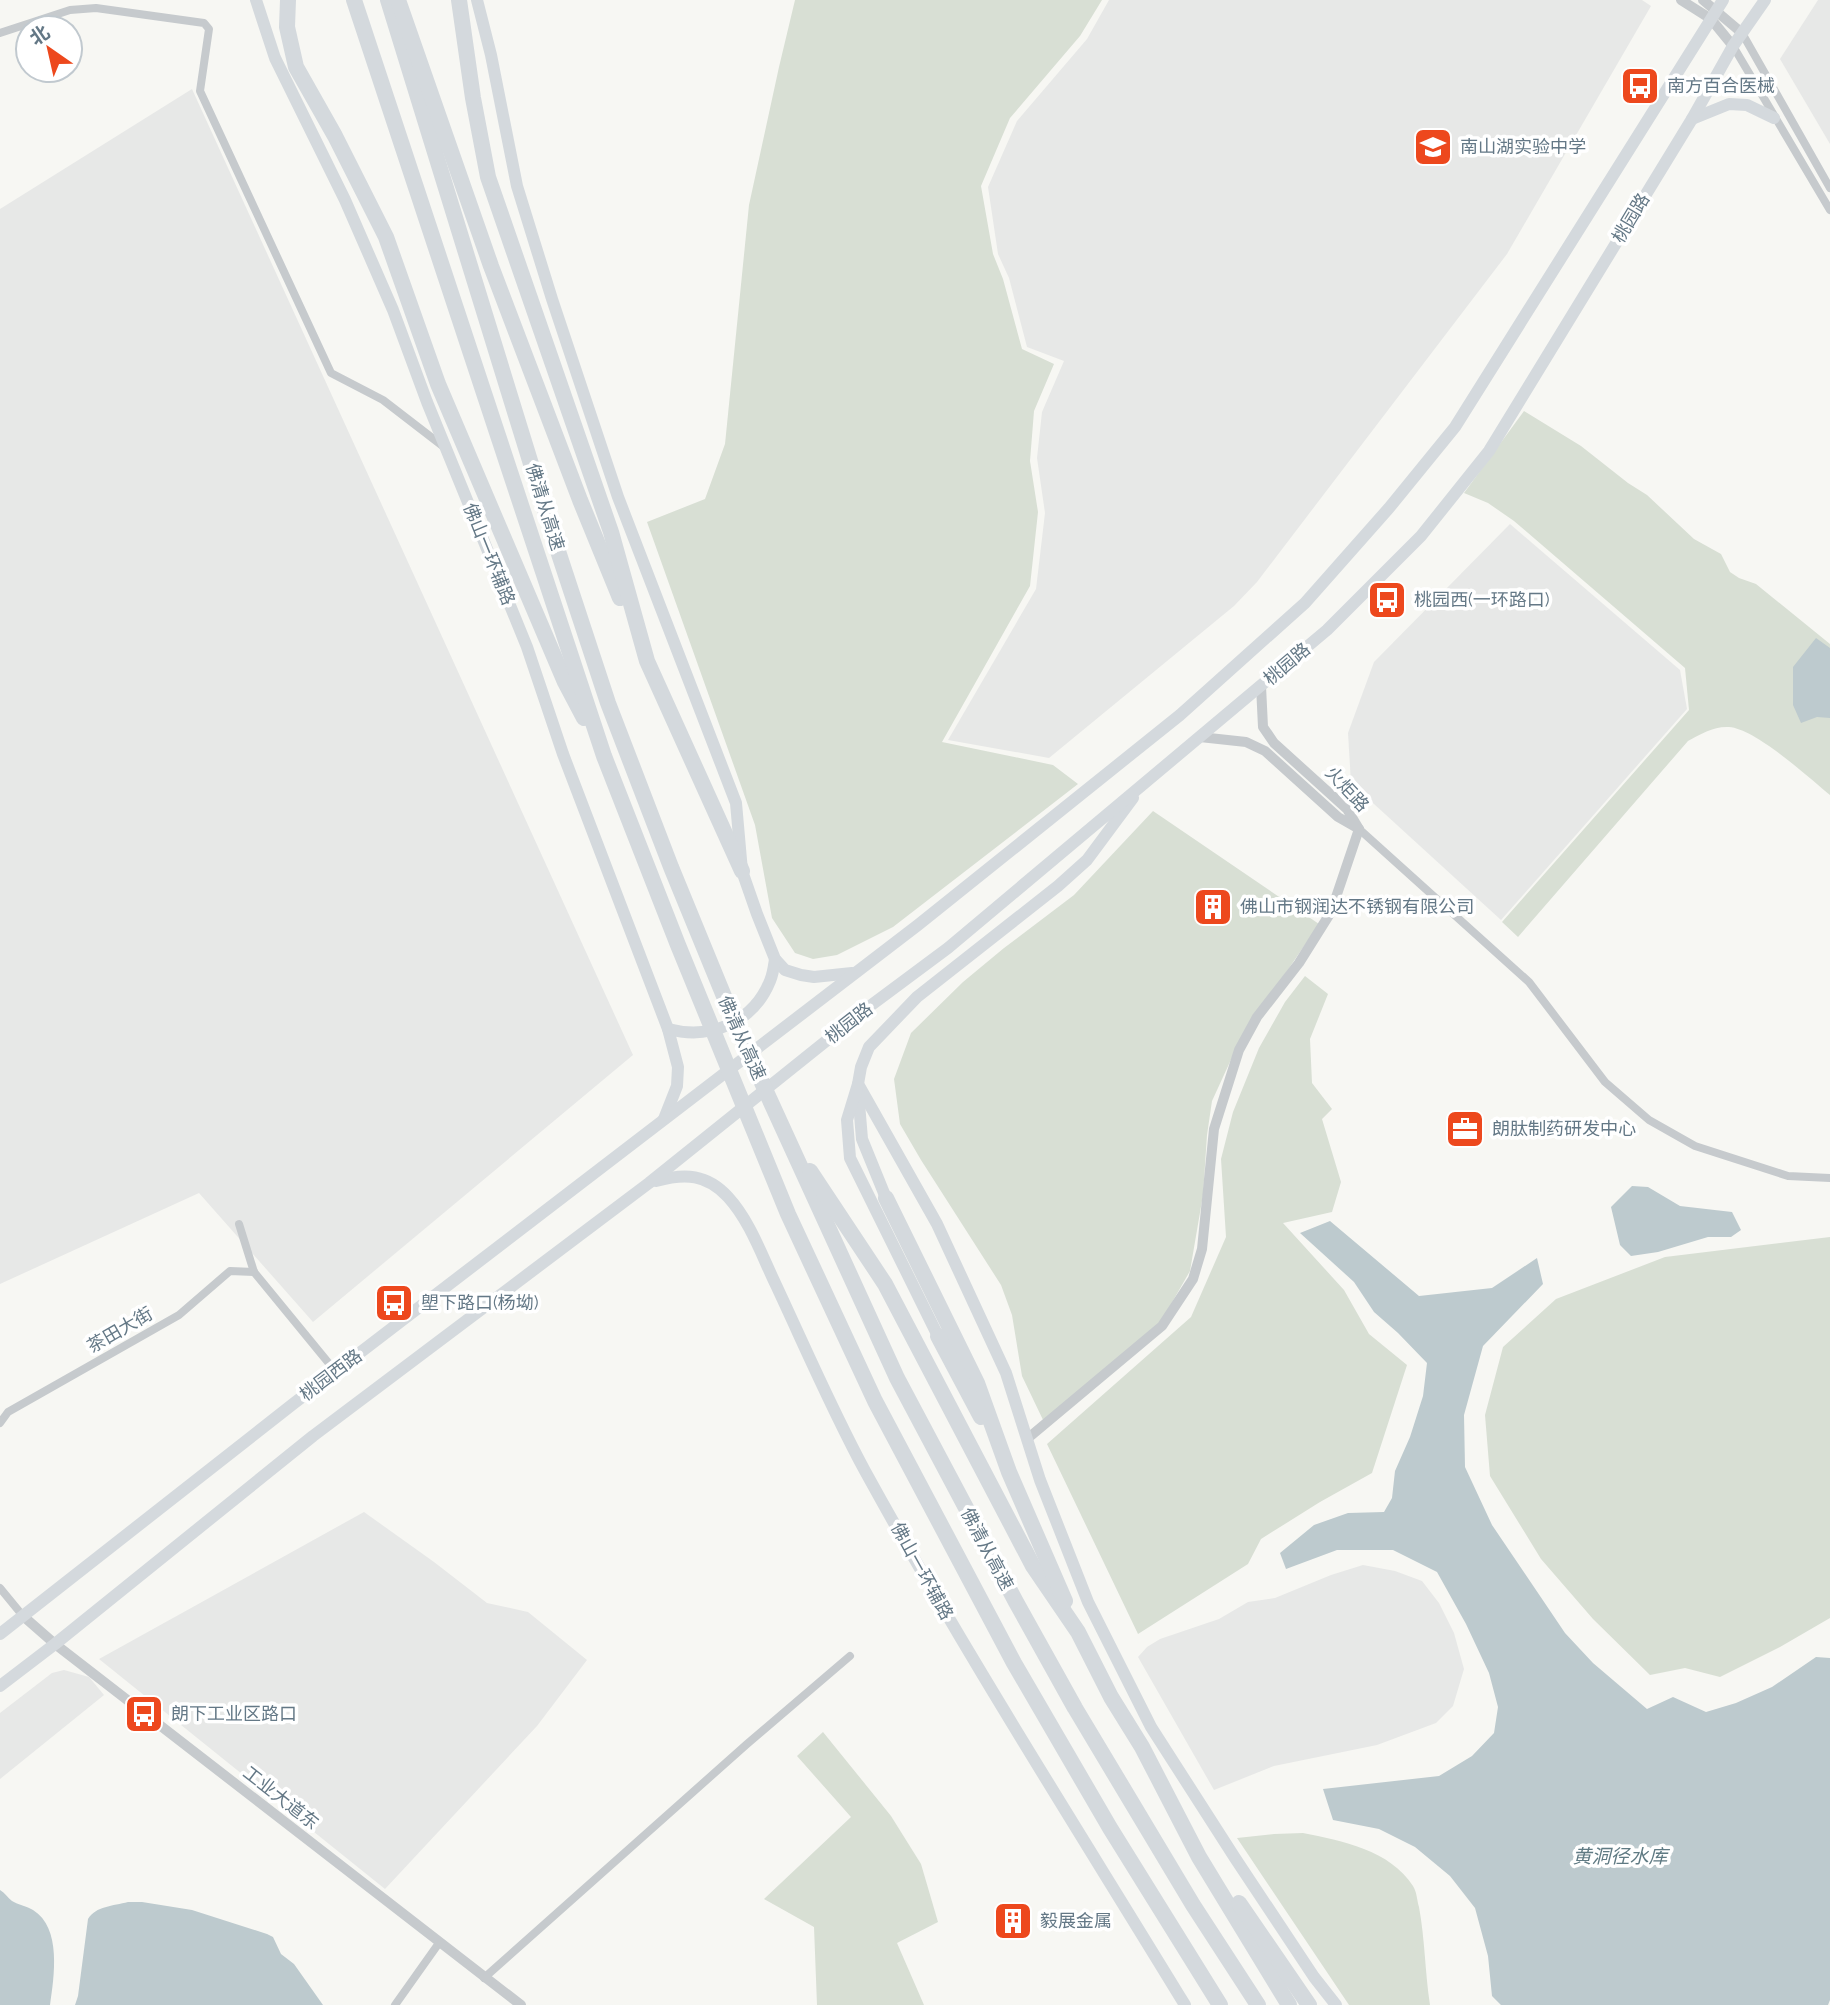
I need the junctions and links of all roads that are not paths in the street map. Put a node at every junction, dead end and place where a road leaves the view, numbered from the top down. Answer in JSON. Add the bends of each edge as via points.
{"nodes":[{"id":1,"x":256,"y":0,"type":"edge"},
{"id":2,"x":288,"y":0,"type":"edge"},
{"id":3,"x":354,"y":0,"type":"edge"},
{"id":4,"x":388,"y":0,"type":"edge"},
{"id":5,"x":398,"y":0,"type":"edge"},
{"id":6,"x":459,"y":0,"type":"edge"},
{"id":7,"x":477,"y":0,"type":"edge"},
{"id":8,"x":1681,"y":0,"type":"edge"},
{"id":9,"x":1703,"y":0,"type":"edge"},
{"id":10,"x":1765,"y":0,"type":"edge"},
{"id":11,"x":1717,"y":10,"type":"edge"},
{"id":12,"x":0,"y":33,"type":"edge"},
{"id":13,"x":1742,"y":33,"type":"junction"},
{"id":14,"x":1733,"y":47,"type":"junction"},
{"id":15,"x":1774,"y":118,"type":"junction"},
{"id":16,"x":1692,"y":119,"type":"junction"},
{"id":17,"x":1830,"y":187,"type":"edge"},
{"id":18,"x":1830,"y":211,"type":"edge"},
{"id":19,"x":446,"y":449,"type":"junction"},
{"id":20,"x":647,"y":661,"type":"junction"},
{"id":21,"x":1261,"y":686,"type":"junction"},
{"id":22,"x":1200,"y":737,"type":"junction"},
{"id":23,"x":604,"y":757,"type":"junction"},
{"id":24,"x":1146,"y":781,"type":"junction"},
{"id":25,"x":1359,"y":829,"type":"junction"},
{"id":26,"x":742,"y":871,"type":"junction"},
{"id":27,"x":775,"y":959,"type":"junction"},
{"id":28,"x":856,"y":972,"type":"junction"},
{"id":29,"x":668,"y":1029,"type":"junction"},
{"id":30,"x":858,"y":1084,"type":"junction"},
{"id":31,"x":664,"y":1119,"type":"junction"},
{"id":32,"x":784,"y":1130,"type":"junction"},
{"id":33,"x":1830,"y":1178,"type":"edge"},
{"id":34,"x":649,"y":1183,"type":"junction"},
{"id":35,"x":886,"y":1198,"type":"joint"},
{"id":36,"x":239,"y":1224,"type":"dead end"},
{"id":37,"x":254,"y":1272,"type":"junction"},
{"id":38,"x":938,"y":1336,"type":"joint"},
{"id":39,"x":336,"y":1372,"type":"junction"},
{"id":40,"x":0,"y":1423,"type":"edge"},
{"id":41,"x":1027,"y":1439,"type":"junction"},
{"id":42,"x":1009,"y":1472,"type":"junction"},
{"id":43,"x":0,"y":1588,"type":"edge"},
{"id":44,"x":23,"y":1616,"type":"junction"},
{"id":45,"x":1078,"y":1632,"type":"junction"},
{"id":46,"x":0,"y":1634,"type":"edge"},
{"id":47,"x":55,"y":1644,"type":"junction"},
{"id":48,"x":850,"y":1656,"type":"dead end"},
{"id":49,"x":0,"y":1686,"type":"edge"},
{"id":50,"x":1172,"y":1805,"type":"junction"},
{"id":51,"x":439,"y":1943,"type":"junction"},
{"id":52,"x":484,"y":1978,"type":"junction"},
{"id":53,"x":395,"y":2005,"type":"edge"},
{"id":54,"x":521,"y":2005,"type":"edge"},
{"id":55,"x":1185,"y":2005,"type":"edge"},
{"id":56,"x":1220,"y":2005,"type":"edge"},
{"id":57,"x":1258,"y":2005,"type":"edge"},
{"id":58,"x":1289,"y":2005,"type":"edge"},
{"id":59,"x":1309,"y":2005,"type":"edge"},
{"id":60,"x":1336,"y":2005,"type":"edge"}],
"edges":[{"from":1,"to":19,"type":"main road","name":"佛山一环辅路","via":[[275,58],[393,310]]},
{"from":2,"to":23,"type":"highway","via":[[287,27],[296,67],[386,237],[438,384],[565,682]]},
{"from":3,"to":23,"type":"highway","name":"佛清从高速"},
{"from":4,"to":32,"type":"highway","name":"佛清从高速","via":[[578,613],[634,772],[732,1016]]},
{"from":5,"to":20,"type":"highway","via":[[491,266]]},
{"from":6,"to":20,"type":"highway","via":[[488,177],[611,532]]},
{"from":7,"to":26,"type":"main road","via":[[517,186],[618,497],[736,803]]},
{"from":8,"to":11,"type":"street"},
{"from":9,"to":11,"type":"street"},
{"from":10,"to":13,"type":"main road","name":"桃园路"},
{"from":11,"to":13,"type":"street"},
{"from":11,"to":14,"type":"street"},
{"from":11,"to":28,"type":"main road","name":"桃园路","via":[[1455,427],[1305,603],[1180,715]]},
{"from":12,"to":19,"type":"street","via":[[70,10],[96,8],[204,23],[209,29],[200,91],[331,373],[383,400]]},
{"from":13,"to":14,"type":"main road","name":"桃园路"},
{"from":13,"to":17,"type":"street"},
{"from":14,"to":15,"type":"street"},
{"from":14,"to":16,"type":"main road","name":"桃园路"},
{"from":15,"to":16,"type":"main road","via":[[1747,105],[1729,104]]},
{"from":15,"to":18,"type":"street"},
{"from":16,"to":21,"type":"main road","name":"桃园路","via":[[1489,451],[1421,536],[1327,631]]},
{"from":19,"to":29,"type":"main road","name":"佛山一环辅路","via":[[527,647]]},
{"from":20,"to":26,"type":"highway"},
{"from":21,"to":22,"type":"main road","name":"桃园路"},
{"from":21,"to":25,"type":"street","name":"火炬路","via":[[1263,727],[1274,743],[1347,809]]},
{"from":22,"to":24,"type":"main road","name":"桃园路"},
{"from":22,"to":25,"type":"street","name":"火炬路","via":[[1246,742],[1265,751],[1338,817]]},
{"from":23,"to":56,"type":"highway","name":"佛清从高速","via":[[788,1214],[875,1401],[1031,1693]]},
{"from":24,"to":30,"type":"main road","via":[[1087,860],[886,1028],[869,1047]]},
{"from":24,"to":34,"type":"main road","name":"桃园路","via":[[948,947]]},
{"from":25,"to":33,"type":"street","via":[[1530,982],[1605,1083],[1649,1120],[1695,1146],[1788,1176]]},
{"from":25,"to":41,"type":"street","via":[[1331,912],[1239,1050],[1214,1129],[1202,1249],[1193,1279],[1162,1326]]},
{"from":26,"to":27,"type":"main road"},
{"from":27,"to":28,"type":"main road","via":[[786,970],[801,975]]},
{"from":27,"to":29,"type":"main road","via":[[760,1000],[742,1018],[698,1034]]},
{"from":28,"to":31,"type":"main road","name":"桃园路"},
{"from":29,"to":31,"type":"main road","name":"佛山一环辅路","via":[[678,1066],[677,1086]]},
{"from":30,"to":35,"type":"main road","via":[[862,1139]]},
{"from":30,"to":38,"type":"main road","via":[[847,1120],[850,1158]]},
{"from":30,"to":41,"type":"main road","via":[[937,1224],[1006,1373]]},
{"from":31,"to":39,"type":"main road","name":"桃园西路"},
{"from":32,"to":45,"type":"highway","via":[[885,1284],[1033,1566]]},
{"from":32,"to":57,"type":"highway","name":"佛清从高速","via":[[897,1378],[1022,1614],[1193,1905]]},
{"from":34,"to":47,"type":"main road","via":[[313,1436]]},
{"from":34,"to":55,"type":"main road","name":"佛山一环辅路","via":[[675,1176],[696,1177],[710,1182],[738,1209],[866,1472],[983,1678]]},
{"from":35,"to":42,"type":"highway","via":[[977,1383]]},
{"from":36,"to":37,"type":"street"},
{"from":37,"to":39,"type":"street"},
{"from":37,"to":40,"type":"street","name":"茶田大街","via":[[230,1270],[179,1315],[8,1412]]},
{"from":38,"to":42,"type":"highway"},
{"from":39,"to":44,"type":"main road","name":"桃园西路"},
{"from":41,"to":60,"type":"main road","via":[[1088,1602],[1151,1727]]},
{"from":42,"to":45,"type":"highway"},
{"from":43,"to":44,"type":"street"},
{"from":44,"to":46,"type":"main road","name":"桃园西路"},
{"from":44,"to":47,"type":"street","name":"工业大道东"},
{"from":45,"to":50,"type":"highway"},
{"from":47,"to":49,"type":"main road"},
{"from":47,"to":51,"type":"street","name":"工业大道东"},
{"from":48,"to":52,"type":"street"},
{"from":50,"to":58,"type":"highway"},
{"from":50,"to":59,"type":"highway"},
{"from":51,"to":52,"type":"street","name":"工业大道东"},
{"from":51,"to":53,"type":"street"},
{"from":52,"to":54,"type":"street","name":"工业大道东"}]}
